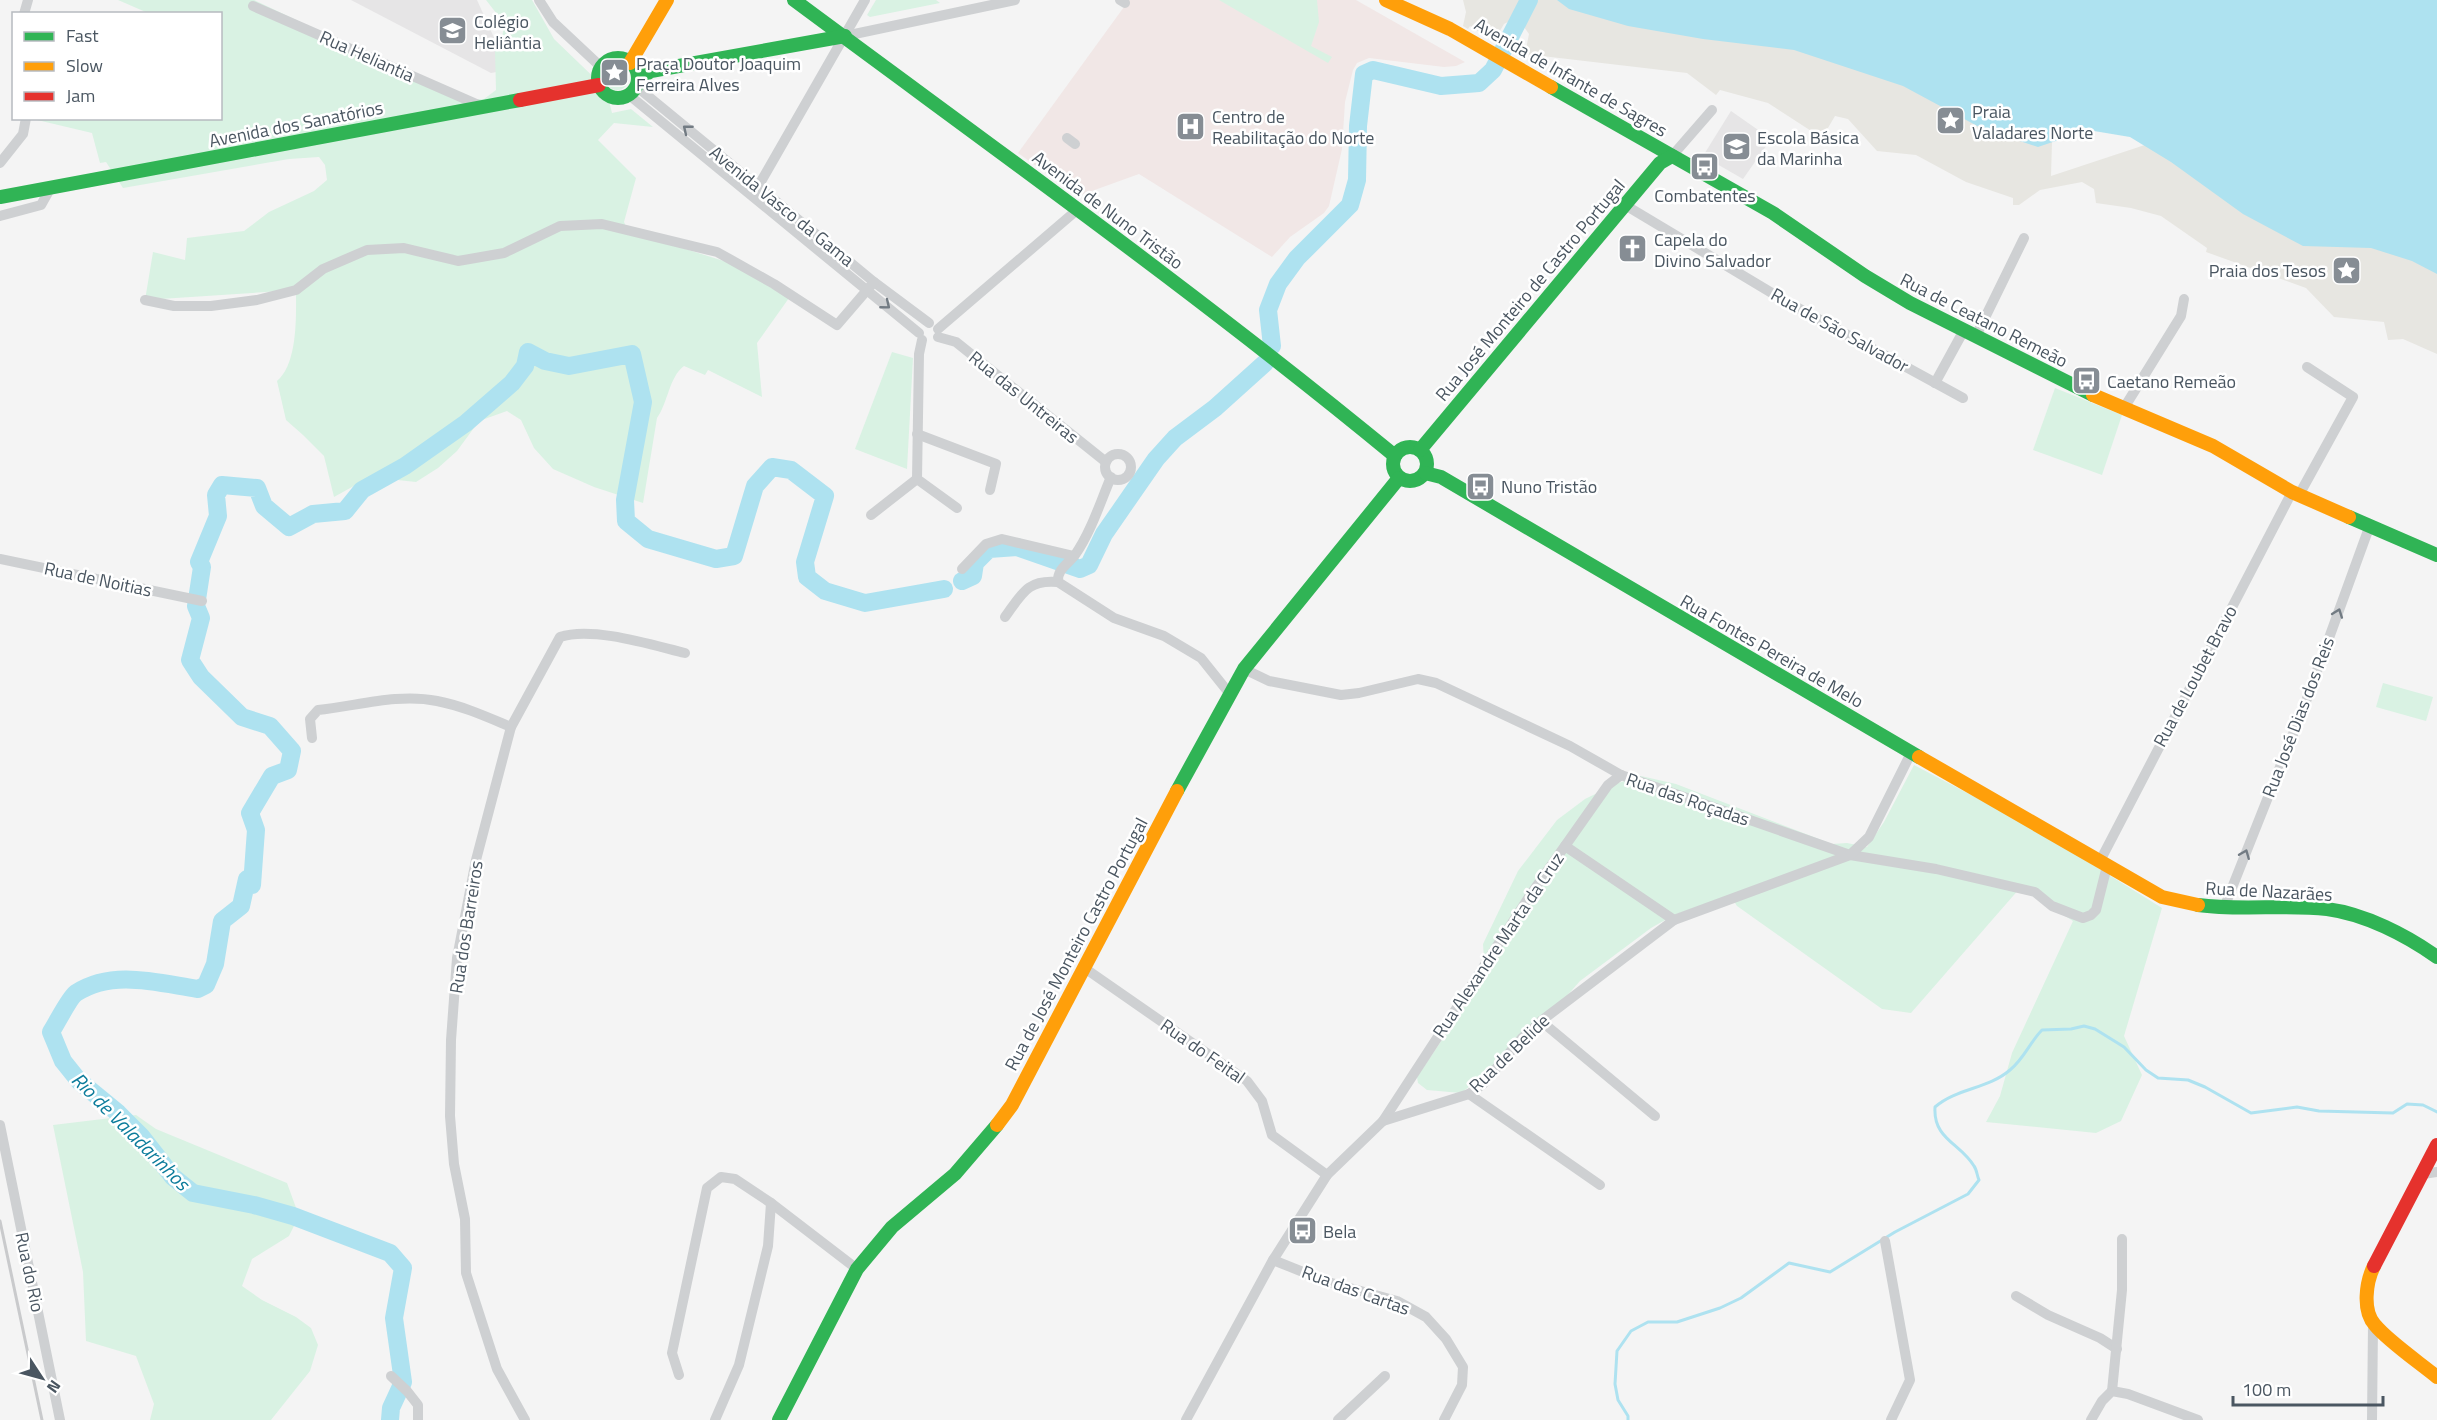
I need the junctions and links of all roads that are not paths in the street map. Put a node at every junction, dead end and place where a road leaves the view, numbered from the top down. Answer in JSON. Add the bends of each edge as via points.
{"nodes":[{"id":1,"x":539,"y":0,"type":"edge"},
{"id":2,"x":667,"y":0,"type":"edge"},
{"id":3,"x":794,"y":0,"type":"edge"},
{"id":4,"x":865,"y":0,"type":"edge"},
{"id":5,"x":1016,"y":0,"type":"edge"},
{"id":6,"x":1386,"y":0,"type":"edge"},
{"id":7,"x":253,"y":6,"type":"dead end"},
{"id":8,"x":845,"y":36,"type":"junction"},
{"id":9,"x":630,"y":63,"type":"junction"},
{"id":10,"x":601,"y":67,"type":"junction"},
{"id":11,"x":599,"y":84,"type":"junction"},
{"id":12,"x":635,"y":87,"type":"junction"},
{"id":13,"x":481,"y":106,"type":"junction"},
{"id":14,"x":1712,"y":110,"type":"dead end"},
{"id":15,"x":26,"y":120,"type":"edge"},
{"id":16,"x":1672,"y":156,"type":"junction"},
{"id":17,"x":0,"y":163,"type":"edge"},
{"id":18,"x":50,"y":189,"type":"junction"},
{"id":19,"x":756,"y":191,"type":"junction"},
{"id":20,"x":0,"y":197,"type":"edge"},
{"id":21,"x":1625,"y":205,"type":"junction"},
{"id":22,"x":1077,"y":210,"type":"junction"},
{"id":23,"x":0,"y":216,"type":"edge"},
{"id":24,"x":2024,"y":238,"type":"dead end"},
{"id":25,"x":871,"y":286,"type":"junction"},
{"id":26,"x":2184,"y":299,"type":"dead end"},
{"id":27,"x":145,"y":300,"type":"dead end"},
{"id":28,"x":935,"y":330,"type":"junction"},
{"id":29,"x":1970,"y":333,"type":"junction"},
{"id":30,"x":921,"y":337,"type":"junction"},
{"id":31,"x":2307,"y":367,"type":"dead end"},
{"id":32,"x":1935,"y":383,"type":"junction"},
{"id":33,"x":1963,"y":398,"type":"dead end"},
{"id":34,"x":2124,"y":408,"type":"junction"},
{"id":35,"x":917,"y":434,"type":"junction"},
{"id":36,"x":1420,"y":450,"type":"junction"},
{"id":37,"x":1395,"y":456,"type":"junction"},
{"id":38,"x":1106,"y":462,"type":"junction"},
{"id":39,"x":1425,"y":473,"type":"junction"},
{"id":40,"x":1111,"y":477,"type":"junction"},
{"id":41,"x":1399,"y":478,"type":"junction"},
{"id":42,"x":917,"y":479,"type":"junction"},
{"id":43,"x":990,"y":490,"type":"dead end"},
{"id":44,"x":2295,"y":494,"type":"junction"},
{"id":45,"x":957,"y":508,"type":"dead end"},
{"id":46,"x":871,"y":515,"type":"dead end"},
{"id":47,"x":2370,"y":525,"type":"junction"},
{"id":48,"x":2437,"y":555,"type":"edge"},
{"id":49,"x":0,"y":559,"type":"edge"},
{"id":50,"x":1072,"y":559,"type":"junction"},
{"id":51,"x":962,"y":569,"type":"dead end"},
{"id":52,"x":1059,"y":577,"type":"junction"},
{"id":53,"x":199,"y":600,"type":"dead end"},
{"id":54,"x":1005,"y":617,"type":"dead end"},
{"id":55,"x":685,"y":653,"type":"dead end"},
{"id":56,"x":1244,"y":669,"type":"junction"},
{"id":57,"x":1228,"y":693,"type":"junction"},
{"id":58,"x":511,"y":727,"type":"junction"},
{"id":59,"x":312,"y":738,"type":"dead end"},
{"id":60,"x":1911,"y":753,"type":"junction"},
{"id":61,"x":1621,"y":775,"type":"junction"},
{"id":62,"x":1566,"y":846,"type":"junction"},
{"id":63,"x":1850,"y":855,"type":"junction"},
{"id":64,"x":2103,"y":863,"type":"junction"},
{"id":65,"x":2224,"y":908,"type":"junction"},
{"id":66,"x":1674,"y":920,"type":"junction"},
{"id":67,"x":2437,"y":957,"type":"edge"},
{"id":68,"x":1083,"y":968,"type":"junction"},
{"id":69,"x":1541,"y":1021,"type":"junction"},
{"id":70,"x":1469,"y":1094,"type":"junction"},
{"id":71,"x":1655,"y":1116,"type":"dead end"},
{"id":72,"x":1383,"y":1121,"type":"junction"},
{"id":73,"x":0,"y":1125,"type":"edge"},
{"id":74,"x":2436,"y":1154,"type":"edge"},
{"id":75,"x":2430,"y":1173,"type":"edge"},
{"id":76,"x":1327,"y":1175,"type":"junction"},
{"id":77,"x":1600,"y":1185,"type":"dead end"},
{"id":78,"x":771,"y":1203,"type":"junction"},
{"id":79,"x":2122,"y":1239,"type":"dead end"},
{"id":80,"x":1885,"y":1241,"type":"dead end"},
{"id":81,"x":1273,"y":1260,"type":"junction"},
{"id":82,"x":857,"y":1269,"type":"junction"},
{"id":83,"x":2016,"y":1296,"type":"dead end"},
{"id":84,"x":2373,"y":1324,"type":"junction"},
{"id":85,"x":2117,"y":1349,"type":"junction"},
{"id":86,"x":679,"y":1375,"type":"dead end"},
{"id":87,"x":1385,"y":1376,"type":"dead end"},
{"id":88,"x":2437,"y":1377,"type":"edge"},
{"id":89,"x":394,"y":1379,"type":"dead end"},
{"id":90,"x":2112,"y":1391,"type":"junction"},
{"id":91,"x":60,"y":1420,"type":"edge"},
{"id":92,"x":418,"y":1420,"type":"edge"},
{"id":93,"x":525,"y":1420,"type":"edge"},
{"id":94,"x":715,"y":1420,"type":"edge"},
{"id":95,"x":779,"y":1420,"type":"edge"},
{"id":96,"x":1186,"y":1420,"type":"edge"},
{"id":97,"x":1338,"y":1420,"type":"edge"},
{"id":98,"x":1444,"y":1420,"type":"edge"},
{"id":99,"x":1891,"y":1420,"type":"edge"},
{"id":100,"x":2091,"y":1420,"type":"edge"},
{"id":101,"x":2198,"y":1420,"type":"edge"},
{"id":102,"x":2372,"y":1420,"type":"edge"}],
"edges":[{"from":1,"to":10,"type":"street","via":[[553,22]]},
{"from":2,"to":9,"type":"main road"},
{"from":3,"to":8,"type":"main road","name":"Avenida de Nuno Tristão"},
{"from":4,"to":8,"type":"street"},
{"from":5,"to":8,"type":"street"},
{"from":6,"to":16,"type":"main road","name":"Avenida de Infante de Sagres","via":[[1450,29]]},
{"from":7,"to":13,"type":"street","name":"Rua Heliantia"},
{"from":8,"to":12,"type":"main road","via":[[651,71]]},
{"from":8,"to":19,"type":"street"},
{"from":8,"to":22,"type":"main road","name":"Avenida de Nuno Tristão"},
{"from":9,"to":10,"type":"main road","via":[[618,58]]},
{"from":9,"to":12,"type":"main road"},
{"from":10,"to":11,"type":"main road"},
{"from":11,"to":12,"type":"main road","via":[[612,97],[624,98]]},
{"from":11,"to":13,"type":"main road","name":"Avenida dos Sanatórios"},
{"from":12,"to":19,"type":"street","name":"Avenida Vasco da Gama"},
{"from":13,"to":18,"type":"main road","name":"Avenida dos Sanatórios"},
{"from":14,"to":16,"type":"street"},
{"from":15,"to":17,"type":"street","via":[[23,134]]},
{"from":16,"to":21,"type":"main road","name":"Rua José Monteiro de Castro Portugal","via":[[1660,163]]},
{"from":16,"to":29,"type":"main road","name":"Rua de Ceatano Remeão","via":[[1773,213],[1886,289]]},
{"from":18,"to":20,"type":"main road","name":"Avenida dos Sanatórios"},
{"from":18,"to":23,"type":"street","via":[[41,205]]},
{"from":19,"to":25,"type":"street","name":"Avenida Vasco da Gama"},
{"from":21,"to":32,"type":"street","name":"Rua de São Salvador","via":[[1787,302]]},
{"from":21,"to":36,"type":"main road","name":"Rua José Monteiro de Castro Portugal"},
{"from":22,"to":28,"type":"street"},
{"from":22,"to":37,"type":"main road","name":"Avenida de Nuno Tristão","via":[[1295,374]]},
{"from":24,"to":29,"type":"street"},
{"from":25,"to":27,"type":"street","via":[[837,325],[717,252],[602,224],[560,226],[504,253],[458,261],[404,248],[367,250],[323,269],[296,290],[257,300],[192,306]]},
{"from":25,"to":28,"type":"street","name":"Avenida Vasco da Gama"},
{"from":25,"to":30,"type":"street","name":"Avenida Vasco da Gama","one_way":true},
{"from":26,"to":34,"type":"street","via":[[2181,316]]},
{"from":28,"to":30,"type":"street","via":[[922,327]]},
{"from":28,"to":30,"type":"street","via":[[929,343]]},
{"from":28,"to":38,"type":"street","name":"Rua das Untreiras","via":[[956,342]]},
{"from":29,"to":32,"type":"street"},
{"from":29,"to":34,"type":"main road","name":"Rua de Ceatano Remeão"},
{"from":30,"to":35,"type":"street"},
{"from":31,"to":44,"type":"street","name":"Rua de Loubet Bravo","via":[[2353,397]]},
{"from":32,"to":33,"type":"street","name":"Rua de São Salvador"},
{"from":34,"to":44,"type":"main road","name":"Rua de Ceatano Remeão","via":[[2213,446]]},
{"from":35,"to":42,"type":"street"},
{"from":35,"to":43,"type":"street","via":[[996,464]]},
{"from":36,"to":37,"type":"main road","via":[[1409,447]]},
{"from":36,"to":39,"type":"main road","via":[[1426,458]]},
{"from":37,"to":41,"type":"main road","via":[[1394,470]]},
{"from":38,"to":40,"type":"street"},
{"from":38,"to":40,"type":"street","via":[[1119,454],[1131,465],[1123,478]]},
{"from":39,"to":41,"type":"main road","via":[[1410,482]]},
{"from":39,"to":60,"type":"main road","name":"Rua Fontes Pereira de Melo","via":[[1441,477]]},
{"from":40,"to":50,"type":"street"},
{"from":41,"to":56,"type":"main road","name":"Rua de José Monteiro Castro Portugal"},
{"from":42,"to":45,"type":"street"},
{"from":42,"to":46,"type":"street"},
{"from":44,"to":47,"type":"main road","name":"Rua de Ceatano Remeão"},
{"from":44,"to":64,"type":"street","name":"Rua de Loubet Bravo"},
{"from":47,"to":48,"type":"main road","name":"Rua de Ceatano Remeão"},
{"from":65,"to":47,"type":"street","name":"Rua José Dias dos Reis","one_way":true,"via":[[2305,704]]},
{"from":49,"to":53,"type":"street","name":"Rua de Noitias"},
{"from":50,"to":51,"type":"street","via":[[1002,539],[986,544]]},
{"from":50,"to":52,"type":"street"},
{"from":52,"to":54,"type":"street","via":[[1027,588]]},
{"from":52,"to":57,"type":"street","via":[[1114,618],[1164,636],[1201,658]]},
{"from":55,"to":58,"type":"street","name":"Rua dos Barreiros","via":[[619,637],[560,637]]},
{"from":56,"to":57,"type":"main road","name":"Rua de José Monteiro Castro Portugal"},
{"from":56,"to":61,"type":"street","name":"Rua das Roçadas","via":[[1269,681],[1341,695],[1418,679],[1436,683],[1570,746]]},
{"from":57,"to":68,"type":"main road","name":"Rua de José Monteiro Castro Portugal"},
{"from":58,"to":59,"type":"street","via":[[435,700],[399,698],[318,710],[310,719]]},
{"from":58,"to":93,"type":"street","name":"Rua dos Barreiros","via":[[476,860],[457,958],[450,1116],[465,1220],[466,1273],[497,1369]]},
{"from":60,"to":63,"type":"street","via":[[1869,837]]},
{"from":60,"to":64,"type":"main road","name":"Rua Fontes Pereira de Melo"},
{"from":61,"to":62,"type":"street","name":"Rua Alexandre Marta da Cruz","via":[[1608,785]]},
{"from":61,"to":63,"type":"street","name":"Rua das Roçadas"},
{"from":62,"to":66,"type":"street"},
{"from":62,"to":72,"type":"street","name":"Rua Alexandre Marta da Cruz"},
{"from":63,"to":64,"type":"street","name":"Rua das Roçadas","via":[[2021,888],[2083,918],[2096,910]]},
{"from":63,"to":66,"type":"street","name":"Rua de Belide"},
{"from":64,"to":65,"type":"main road","name":"Rua de Nazarães","via":[[2162,897],[2189,905]]},
{"from":65,"to":67,"type":"main road","name":"Rua de Nazarães","via":[[2337,911],[2413,941]]},
{"from":66,"to":69,"type":"street","name":"Rua de Belide"},
{"from":68,"to":76,"type":"street","name":"Rua do Feital","via":[[1247,1081],[1262,1101],[1272,1136]]},
{"from":68,"to":82,"type":"main road","name":"Rua de José Monteiro Castro Portugal","via":[[1012,1105],[985,1142],[955,1174],[892,1227]]},
{"from":69,"to":70,"type":"street","name":"Rua de Belide"},
{"from":69,"to":71,"type":"street"},
{"from":70,"to":72,"type":"street","name":"Rua de Belide"},
{"from":70,"to":77,"type":"street"},
{"from":72,"to":76,"type":"street","name":"Rua de Belide"},
{"from":73,"to":91,"type":"street","name":"Rua do Rio"},
{"from":74,"to":75,"type":"main road"},
{"from":75,"to":84,"type":"main road","via":[[2369,1277],[2366,1299]]},
{"from":76,"to":81,"type":"street","name":"Rua de Belide"},
{"from":78,"to":82,"type":"street"},
{"from":78,"to":86,"type":"street","via":[[735,1179],[721,1177],[707,1188],[672,1353]]},
{"from":78,"to":94,"type":"street","via":[[768,1246],[739,1365]]},
{"from":79,"to":85,"type":"street"},
{"from":80,"to":99,"type":"street","via":[[1910,1380]]},
{"from":81,"to":96,"type":"street","name":"Rua de Belide"},
{"from":81,"to":98,"type":"street","name":"Rua das Cartas","via":[[1328,1282],[1397,1301],[1426,1317],[1463,1367],[1462,1385]]},
{"from":82,"to":95,"type":"main road","name":"Rua de José Monteiro Castro Portugal"},
{"from":83,"to":85,"type":"street"},
{"from":84,"to":88,"type":"main road"},
{"from":84,"to":102,"type":"street"},
{"from":85,"to":90,"type":"street"},
{"from":87,"to":97,"type":"street"},
{"from":89,"to":92,"type":"street","via":[[418,1405]]},
{"from":90,"to":100,"type":"street"},
{"from":90,"to":101,"type":"street"}]}
